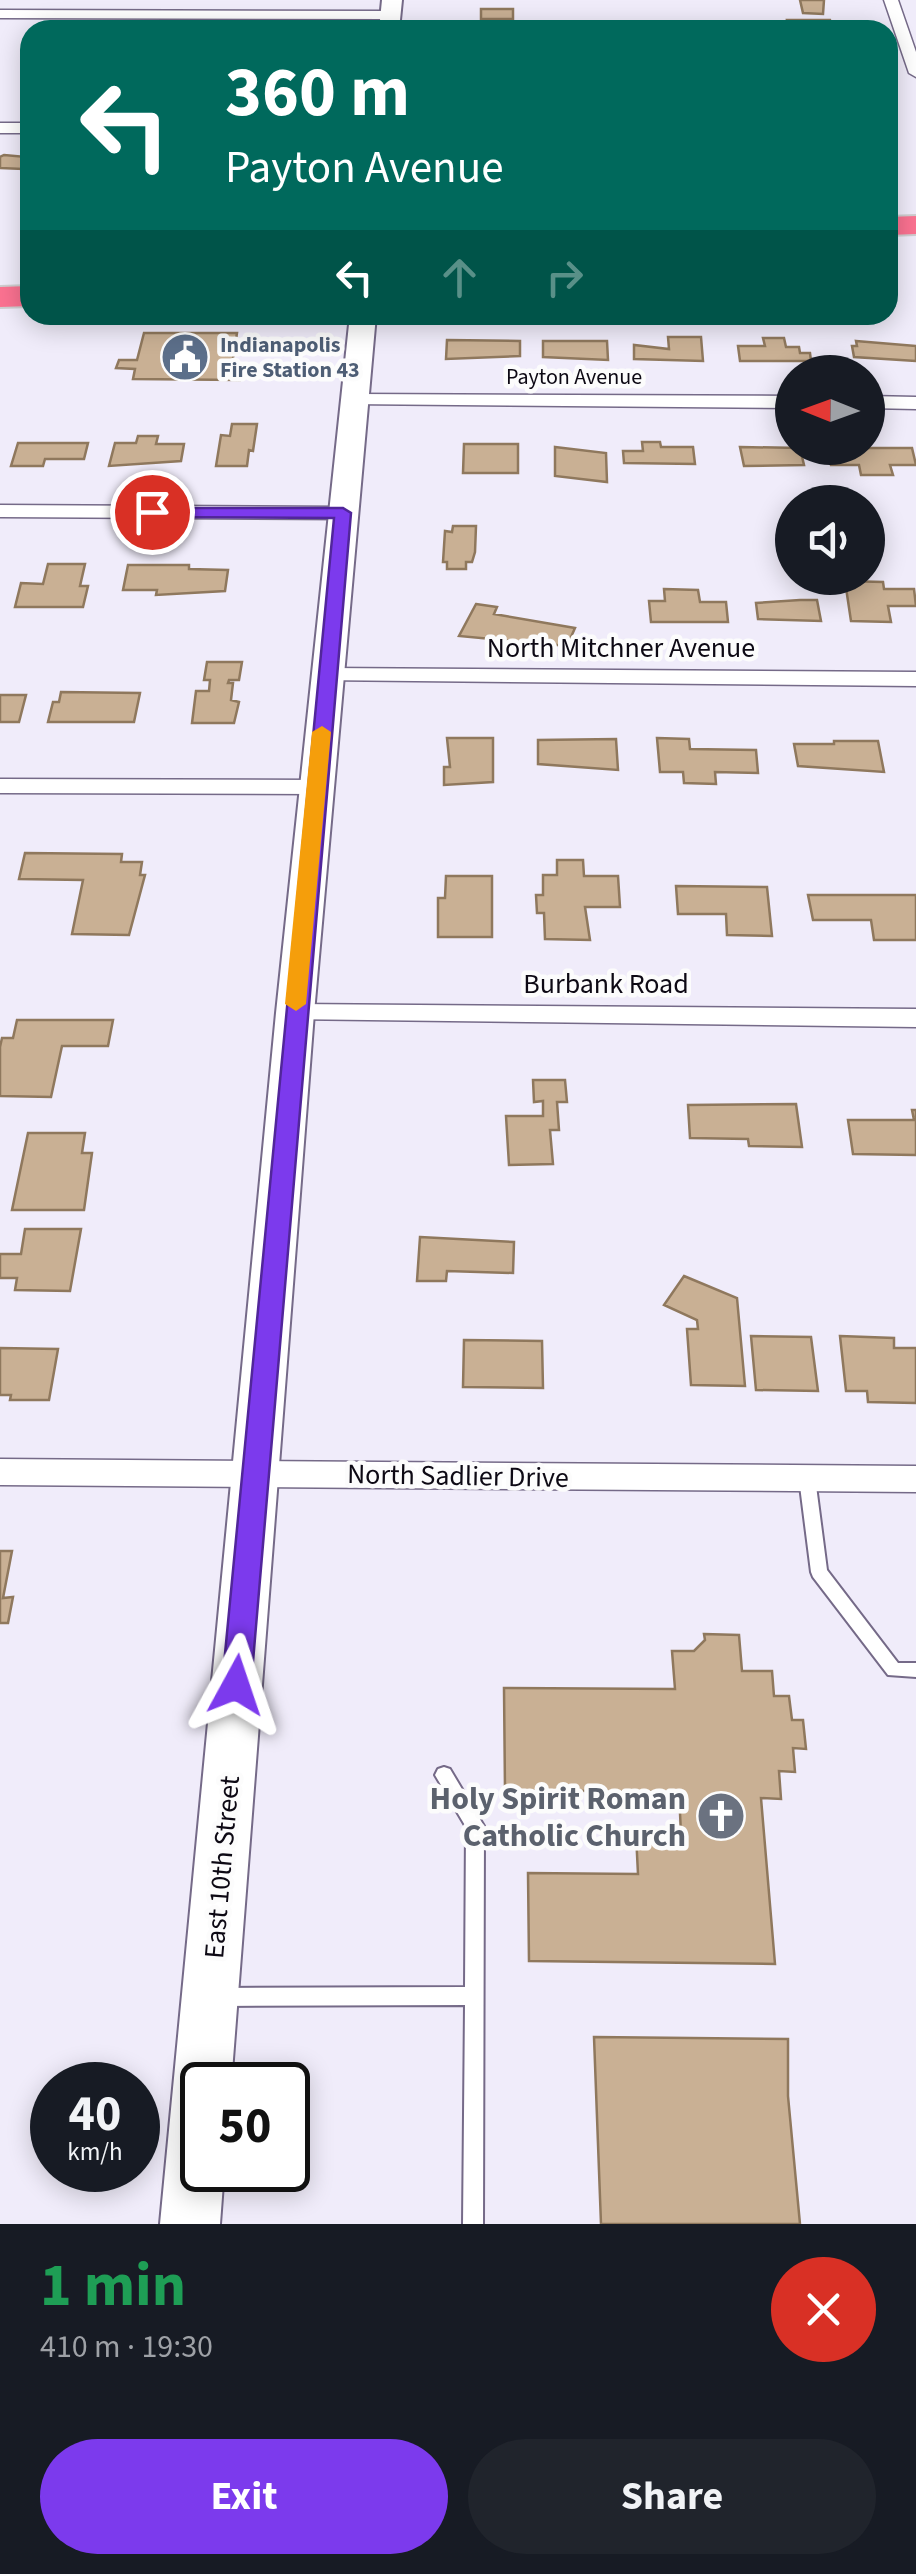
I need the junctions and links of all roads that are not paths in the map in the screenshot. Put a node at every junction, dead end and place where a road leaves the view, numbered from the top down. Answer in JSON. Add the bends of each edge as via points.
{"nodes":[{"id":1,"x":0,"y":14,"type":"edge"},
{"id":2,"x":391,"y":15,"type":"edge"},
{"id":3,"x":898,"y":20,"type":"edge"},
{"id":4,"x":916,"y":73,"type":"edge"},
{"id":5,"x":362,"y":325,"type":"edge"},
{"id":6,"x":356,"y":400,"type":"junction"},
{"id":7,"x":775,"y":402,"type":"edge"},
{"id":8,"x":885,"y":402,"type":"edge"},
{"id":9,"x":916,"y":403,"type":"edge"},
{"id":10,"x":0,"y":512,"type":"edge"},
{"id":11,"x":343,"y":513,"type":"junction"},
{"id":12,"x":326,"y":675,"type":"junction"},
{"id":13,"x":916,"y":679,"type":"edge"},
{"id":14,"x":0,"y":786,"type":"edge"},
{"id":15,"x":317,"y":788,"type":"junction"},
{"id":16,"x":295,"y":1013,"type":"junction"},
{"id":17,"x":916,"y":1018,"type":"edge"},
{"id":18,"x":0,"y":1472,"type":"edge"},
{"id":19,"x":255,"y":1474,"type":"junction"},
{"id":20,"x":807,"y":1478,"type":"junction"},
{"id":21,"x":916,"y":1479,"type":"edge"},
{"id":22,"x":916,"y":1670,"type":"edge"},
{"id":23,"x":444,"y":1775,"type":"dead end"},
{"id":24,"x":474,"y":1996,"type":"junction"},
{"id":25,"x":209,"y":1997,"type":"junction"},
{"id":26,"x":190,"y":2224,"type":"edge"},
{"id":27,"x":473,"y":2224,"type":"edge"}],
"edges":[{"from":1,"to":2,"type":"street"},
{"from":3,"to":4,"type":"street"},
{"from":5,"to":6,"type":"main road","name":"East 10th Street"},
{"from":6,"to":7,"type":"street","name":"Payton Avenue"},
{"from":6,"to":11,"type":"main road","name":"East 10th Street"},
{"from":8,"to":9,"type":"street"},
{"from":10,"to":11,"type":"street"},
{"from":11,"to":12,"type":"main road","name":"East 10th Street"},
{"from":12,"to":13,"type":"street","name":"North Mitchner Avenue"},
{"from":12,"to":15,"type":"main road","name":"East 10th Street"},
{"from":14,"to":15,"type":"street"},
{"from":15,"to":16,"type":"main road","name":"East 10th Street"},
{"from":16,"to":17,"type":"street","name":"Burbank Road"},
{"from":16,"to":19,"type":"main road","name":"East 10th Street"},
{"from":18,"to":19,"type":"street","name":"North Sadlier Drive"},
{"from":19,"to":20,"type":"street","name":"North Sadlier Drive"},
{"from":19,"to":25,"type":"main road","name":"East 10th Street"},
{"from":20,"to":21,"type":"street","name":"North Sadlier Drive"},
{"from":20,"to":22,"type":"lane","via":[[818,1572],[894,1670]]},
{"from":23,"to":24,"type":"lane","via":[[475,1826]]},
{"from":24,"to":25,"type":"lane"},
{"from":24,"to":27,"type":"lane"},
{"from":25,"to":26,"type":"main road","name":"East 10th Street"}]}
